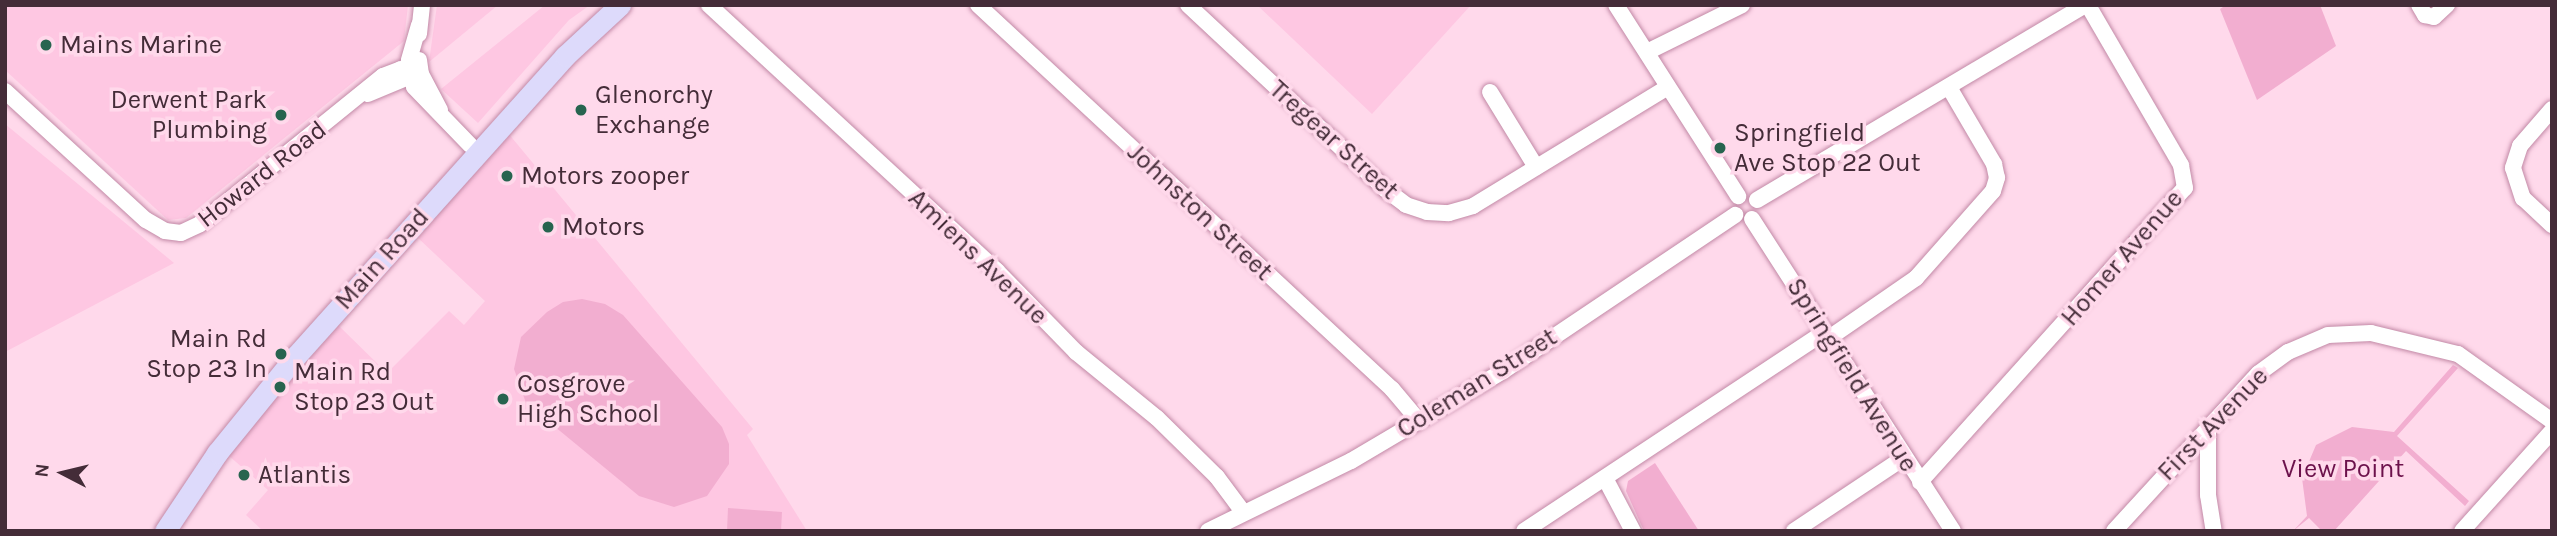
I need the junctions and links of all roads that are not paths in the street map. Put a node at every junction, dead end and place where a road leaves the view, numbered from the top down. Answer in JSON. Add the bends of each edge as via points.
{"nodes":[{"id":1,"x":422,"y":5,"type":"edge"},
{"id":2,"x":599,"y":5,"type":"edge"},
{"id":3,"x":620,"y":5,"type":"edge"},
{"id":4,"x":709,"y":5,"type":"edge"},
{"id":5,"x":978,"y":5,"type":"edge"},
{"id":6,"x":1188,"y":5,"type":"edge"},
{"id":7,"x":1616,"y":5,"type":"edge"},
{"id":8,"x":1742,"y":5,"type":"edge"},
{"id":9,"x":2087,"y":5,"type":"edge"},
{"id":10,"x":2419,"y":5,"type":"edge"},
{"id":11,"x":2447,"y":5,"type":"edge"},
{"id":12,"x":419,"y":25,"type":"junction"},
{"id":13,"x":413,"y":41,"type":"junction"},
{"id":14,"x":1647,"y":52,"type":"junction"},
{"id":15,"x":413,"y":72,"type":"junction"},
{"id":16,"x":377,"y":81,"type":"junction"},
{"id":17,"x":1668,"y":87,"type":"junction"},
{"id":18,"x":1950,"y":89,"type":"junction"},
{"id":19,"x":5,"y":91,"type":"edge"},
{"id":20,"x":1490,"y":92,"type":"dead end"},
{"id":21,"x":357,"y":100,"type":"junction"},
{"id":22,"x":2552,"y":110,"type":"edge"},
{"id":23,"x":473,"y":148,"type":"junction"},
{"id":24,"x":1536,"y":167,"type":"junction"},
{"id":25,"x":1738,"y":196,"type":"junction"},
{"id":26,"x":1757,"y":200,"type":"junction"},
{"id":27,"x":1735,"y":215,"type":"junction"},
{"id":28,"x":1752,"y":219,"type":"junction"},
{"id":29,"x":2552,"y":225,"type":"edge"},
{"id":30,"x":1827,"y":335,"type":"junction"},
{"id":31,"x":1419,"y":421,"type":"junction"},
{"id":32,"x":2552,"y":421,"type":"edge"},
{"id":33,"x":2208,"y":426,"type":"junction"},
{"id":34,"x":2552,"y":431,"type":"edge"},
{"id":35,"x":1905,"y":457,"type":"junction"},
{"id":36,"x":1605,"y":478,"type":"junction"},
{"id":37,"x":1920,"y":482,"type":"junction"},
{"id":38,"x":1242,"y":512,"type":"junction"},
{"id":39,"x":158,"y":529,"type":"edge"},
{"id":40,"x":1208,"y":531,"type":"edge"},
{"id":41,"x":1524,"y":531,"type":"edge"},
{"id":42,"x":1633,"y":531,"type":"edge"},
{"id":43,"x":1794,"y":531,"type":"edge"},
{"id":44,"x":1953,"y":531,"type":"edge"},
{"id":45,"x":2114,"y":531,"type":"edge"},
{"id":46,"x":2214,"y":531,"type":"edge"},
{"id":47,"x":2462,"y":531,"type":"edge"}],
"edges":[{"from":1,"to":12,"type":"street"},
{"from":2,"to":23,"type":"main road","name":"Main Road"},
{"from":3,"to":23,"type":"main road","name":"Main Road"},
{"from":4,"to":38,"type":"street","name":"Amiens Avenue","via":[[988,262],[1076,352],[1157,418],[1222,483]]},
{"from":5,"to":31,"type":"street","name":"Johnston Street","via":[[1392,389]]},
{"from":6,"to":24,"type":"street","name":"Tregear Street","via":[[1406,205],[1427,212],[1461,211]]},
{"from":7,"to":14,"type":"street"},
{"from":8,"to":14,"type":"street"},
{"from":9,"to":18,"type":"street"},
{"from":9,"to":37,"type":"street","name":"Homer Avenue","via":[[2181,165],[2185,188]]},
{"from":10,"to":11,"type":"street","via":[[2425,15],[2434,17]]},
{"from":12,"to":13,"type":"street"},
{"from":12,"to":15,"type":"street"},
{"from":13,"to":15,"type":"street"},
{"from":13,"to":16,"type":"street"},
{"from":14,"to":17,"type":"street"},
{"from":15,"to":16,"type":"street","name":"Howard Road"},
{"from":15,"to":21,"type":"street","name":"Howard Road"},
{"from":15,"to":23,"type":"street","via":[[419,96]]},
{"from":16,"to":21,"type":"street","name":"Howard Road"},
{"from":17,"to":24,"type":"street","name":"Tregear Street"},
{"from":17,"to":25,"type":"street"},
{"from":18,"to":26,"type":"street"},
{"from":18,"to":30,"type":"street","via":[[1994,164],[1997,178],[1993,191],[1916,278]]},
{"from":19,"to":21,"type":"street","name":"Howard Road","via":[[146,220],[174,233],[200,224]]},
{"from":20,"to":24,"type":"street"},
{"from":22,"to":29,"type":"street","via":[[2520,146],[2513,168],[2523,198]]},
{"from":23,"to":39,"type":"main road","name":"Main Road","via":[[250,411]]},
{"from":25,"to":26,"type":"street","via":[[1751,195]]},
{"from":25,"to":27,"type":"street","via":[[1732,205]]},
{"from":26,"to":28,"type":"street","via":[[1758,212]]},
{"from":27,"to":28,"type":"street"},
{"from":27,"to":31,"type":"street","name":"Coleman Street"},
{"from":28,"to":30,"type":"street","name":"Springfield Avenue"},
{"from":30,"to":35,"type":"street","name":"Springfield Avenue"},
{"from":30,"to":36,"type":"street"},
{"from":31,"to":38,"type":"street","name":"Coleman Street","via":[[1326,474]]},
{"from":32,"to":33,"type":"street","name":"First Avenue","via":[[2458,354],[2422,342],[2356,332],[2328,335],[2288,352],[2259,373]]},
{"from":33,"to":45,"type":"street","name":"First Avenue"},
{"from":33,"to":46,"type":"street","via":[[2207,474]]},
{"from":34,"to":47,"type":"street"},
{"from":35,"to":37,"type":"street","name":"Springfield Avenue"},
{"from":35,"to":43,"type":"street"},
{"from":36,"to":41,"type":"street"},
{"from":36,"to":42,"type":"street"},
{"from":37,"to":44,"type":"street","name":"Springfield Avenue"},
{"from":38,"to":40,"type":"street","name":"Coleman Street"}]}
